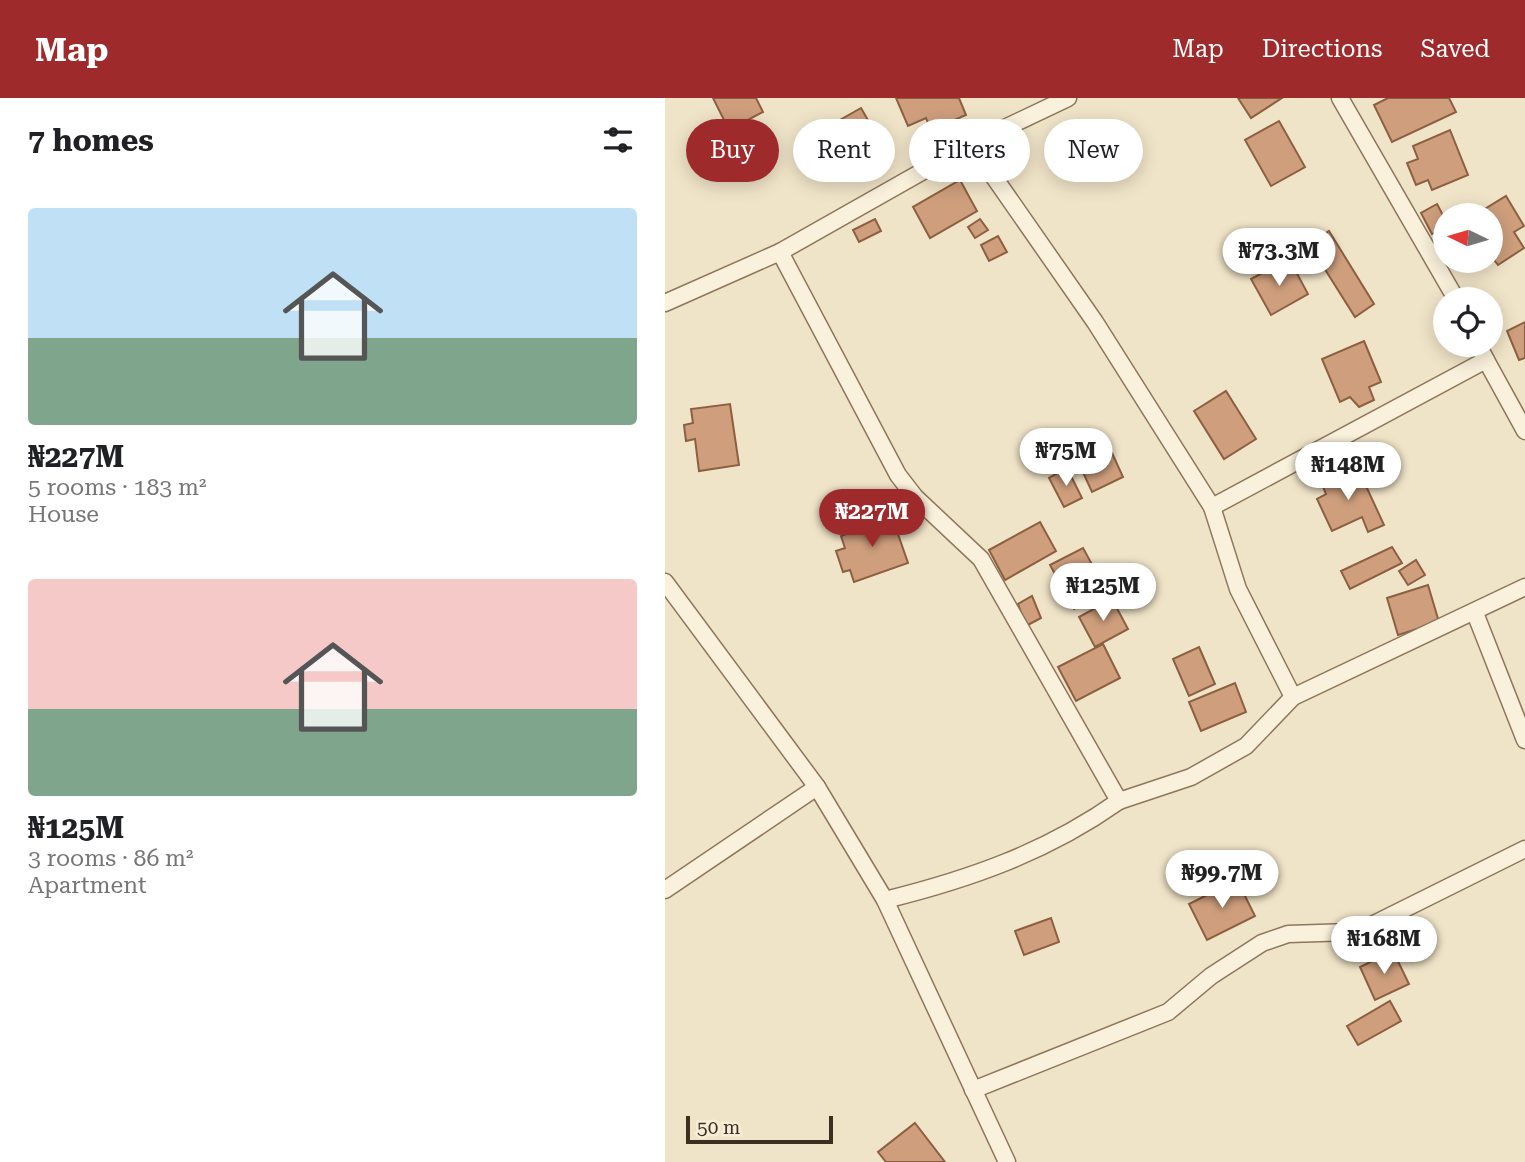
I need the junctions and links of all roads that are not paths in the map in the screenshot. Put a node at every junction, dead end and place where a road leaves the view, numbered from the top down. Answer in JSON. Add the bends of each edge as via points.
{"nodes":[{"id":1,"x":1068,"y":98,"type":"edge"},
{"id":2,"x":1340,"y":98,"type":"edge"},
{"id":3,"x":1024,"y":119,"type":"edge"},
{"id":4,"x":909,"y":179,"type":"edge"},
{"id":5,"x":997,"y":182,"type":"edge"},
{"id":6,"x":780,"y":252,"type":"junction"},
{"id":7,"x":1449,"y":287,"type":"edge"},
{"id":8,"x":665,"y":303,"type":"edge"},
{"id":9,"x":1484,"y":357,"type":"edge"},
{"id":10,"x":1486,"y":360,"type":"junction"},
{"id":11,"x":1525,"y":431,"type":"edge"},
{"id":12,"x":1212,"y":507,"type":"junction"},
{"id":13,"x":665,"y":582,"type":"edge"},
{"id":14,"x":1525,"y":587,"type":"edge"},
{"id":15,"x":1475,"y":612,"type":"junction"},
{"id":16,"x":1293,"y":697,"type":"junction"},
{"id":17,"x":1525,"y":740,"type":"edge"},
{"id":18,"x":817,"y":787,"type":"junction"},
{"id":19,"x":1119,"y":801,"type":"junction"},
{"id":20,"x":1525,"y":849,"type":"edge"},
{"id":21,"x":665,"y":890,"type":"edge"},
{"id":22,"x":885,"y":900,"type":"junction"},
{"id":23,"x":973,"y":1090,"type":"junction"},
{"id":24,"x":1007,"y":1162,"type":"edge"}],
"edges":[{"from":1,"to":3,"type":"street"},
{"from":2,"to":7,"type":"street"},
{"from":4,"to":6,"type":"street"},
{"from":5,"to":12,"type":"street","via":[[1095,322]]},
{"from":6,"to":8,"type":"street"},
{"from":6,"to":19,"type":"street","via":[[898,475],[981,559]]},
{"from":9,"to":10,"type":"street"},
{"from":10,"to":11,"type":"street"},
{"from":10,"to":12,"type":"street"},
{"from":12,"to":16,"type":"street","via":[[1238,589]]},
{"from":13,"to":18,"type":"street"},
{"from":14,"to":15,"type":"street"},
{"from":15,"to":16,"type":"street"},
{"from":15,"to":17,"type":"street"},
{"from":16,"to":19,"type":"street","via":[[1245,746],[1191,777]]},
{"from":18,"to":21,"type":"street"},
{"from":18,"to":22,"type":"street"},
{"from":19,"to":22,"type":"street","via":[[1088,823],[1007,863],[958,882]]},
{"from":20,"to":23,"type":"street","via":[[1370,926],[1351,932],[1288,933],[1262,943],[1211,976],[1168,1012]]},
{"from":22,"to":23,"type":"street"},
{"from":23,"to":24,"type":"street"}]}
